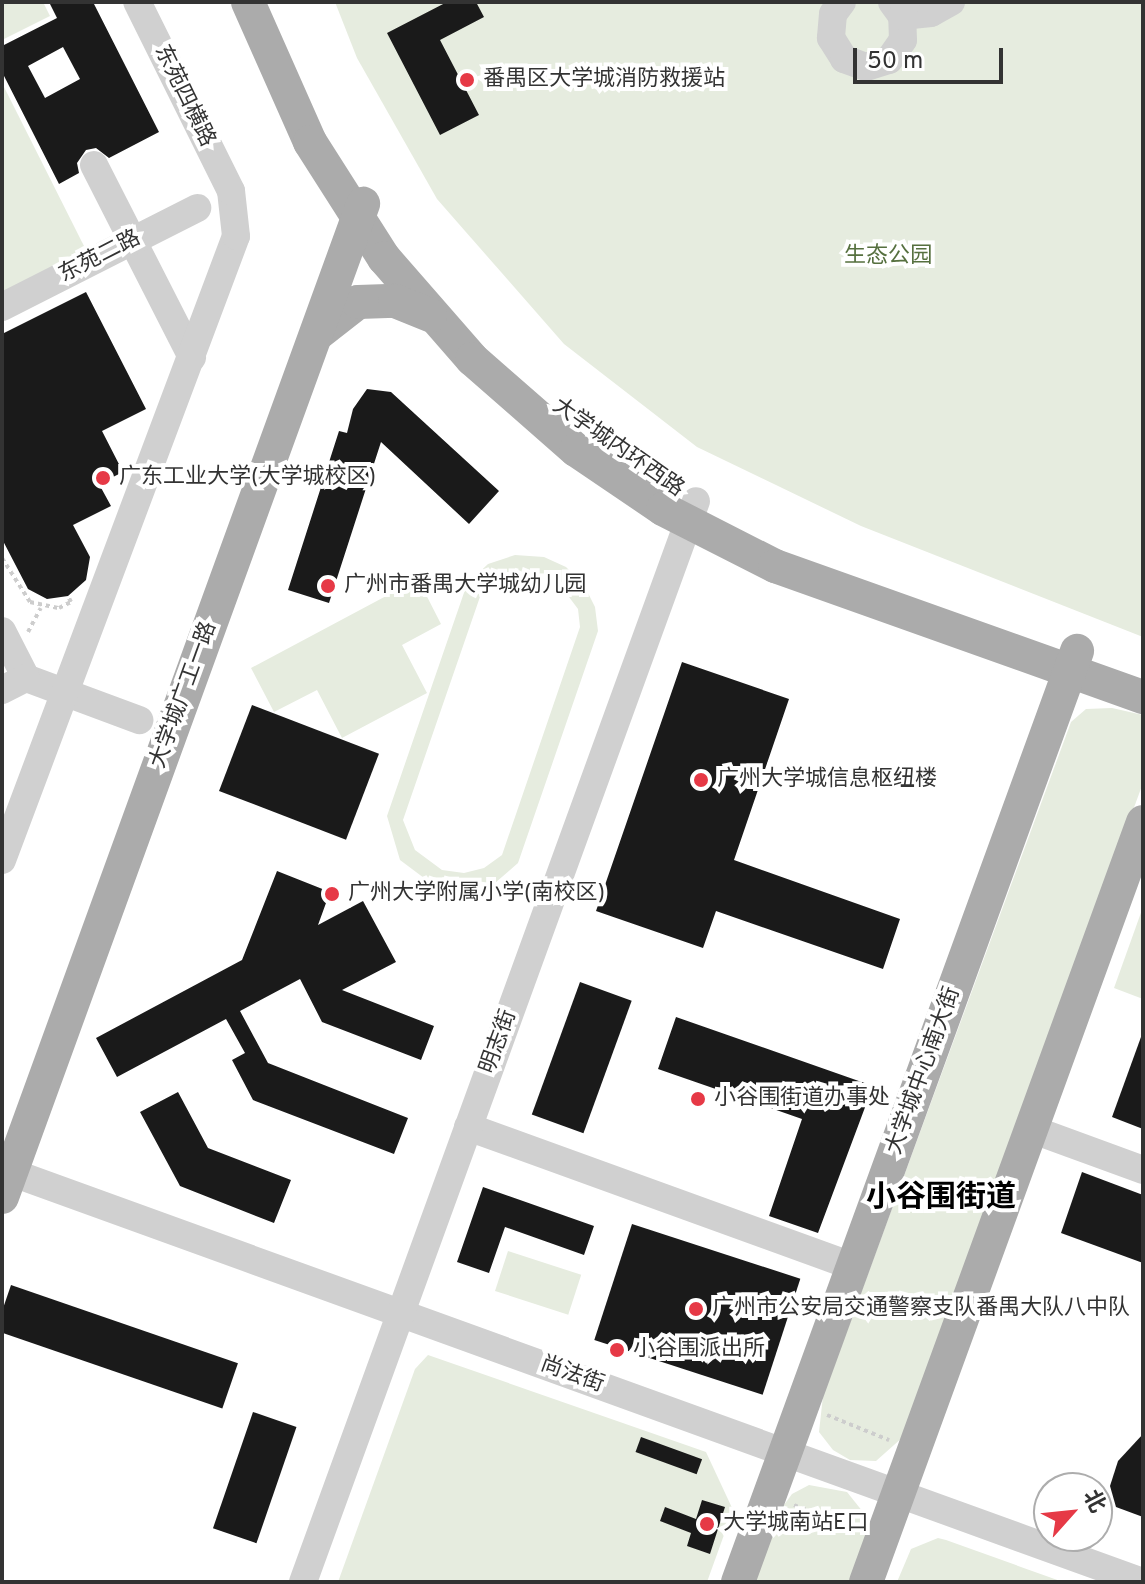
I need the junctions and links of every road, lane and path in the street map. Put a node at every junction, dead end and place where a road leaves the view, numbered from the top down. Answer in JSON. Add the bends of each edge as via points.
{"nodes":[{"id":1,"x":137,"y":2,"type":"edge"},
{"id":2,"x":248,"y":2,"type":"edge"},
{"id":3,"x":272,"y":2,"type":"edge"},
{"id":4,"x":842,"y":2,"type":"edge"},
{"id":5,"x":951,"y":2,"type":"edge"},
{"id":6,"x":897,"y":9,"type":"edge"},
{"id":7,"x":94,"y":165,"type":"dead end"},
{"id":8,"x":355,"y":194,"type":"junction"},
{"id":9,"x":197,"y":208,"type":"dead end"},
{"id":10,"x":133,"y":241,"type":"junction"},
{"id":11,"x":2,"y":307,"type":"edge"},
{"id":12,"x":430,"y":315,"type":"junction"},
{"id":13,"x":314,"y":337,"type":"junction"},
{"id":14,"x":192,"y":357,"type":"junction"},
{"id":15,"x":692,"y":512,"type":"junction"},
{"id":16,"x":2,"y":558,"type":"edge"},
{"id":17,"x":20,"y":574,"type":"dead end"},
{"id":18,"x":12,"y":578,"type":"junction"},
{"id":19,"x":68,"y":596,"type":"dead end"},
{"id":20,"x":42,"y":608,"type":"junction"},
{"id":21,"x":34,"y":621,"type":"dead end"},
{"id":22,"x":2,"y":631,"type":"edge"},
{"id":23,"x":1073,"y":661,"type":"junction"},
{"id":24,"x":1143,"y":673,"type":"edge"},
{"id":25,"x":14,"y":684,"type":"edge"},
{"id":26,"x":64,"y":692,"type":"junction"},
{"id":27,"x":1143,"y":697,"type":"edge"},
{"id":28,"x":139,"y":720,"type":"dead end"},
{"id":29,"x":1143,"y":822,"type":"edge"},
{"id":30,"x":2,"y":860,"type":"edge"},
{"id":31,"x":468,"y":1127,"type":"junction"},
{"id":32,"x":1031,"y":1129,"type":"junction"},
{"id":33,"x":2,"y":1131,"type":"edge"},
{"id":34,"x":1143,"y":1170,"type":"edge"},
{"id":35,"x":5,"y":1179,"type":"edge"},
{"id":36,"x":853,"y":1266,"type":"junction"},
{"id":37,"x":400,"y":1313,"type":"junction"},
{"id":38,"x":818,"y":1411,"type":"dead end"},
{"id":39,"x":899,"y":1444,"type":"dead end"},
{"id":40,"x":785,"y":1453,"type":"junction"},
{"id":41,"x":898,"y":1494,"type":"junction"},
{"id":42,"x":785,"y":1502,"type":"dead end"},
{"id":43,"x":867,"y":1533,"type":"dead end"},
{"id":44,"x":1033,"y":1537,"type":"edge"},
{"id":45,"x":1073,"y":1552,"type":"edge"},
{"id":46,"x":303,"y":1582,"type":"edge"},
{"id":47,"x":738,"y":1582,"type":"edge"},
{"id":48,"x":866,"y":1582,"type":"edge"},
{"id":49,"x":1142,"y":1582,"type":"edge"}],
"edges":[{"from":1,"to":14,"type":"street","name":"东苑四横路","via":[[231,191],[237,223],[234,249]]},
{"from":2,"to":8,"type":"main road","name":"大学城内环西路","via":[[288,101]]},
{"from":3,"to":8,"type":"main road","name":"大学城内环西路"},
{"from":4,"to":6,"type":"street","via":[[833,14],[831,38],[854,65],[889,60],[903,40]]},
{"from":5,"to":6,"type":"street","via":[[931,13]]},
{"from":7,"to":10,"type":"street"},
{"from":8,"to":12,"type":"main road","name":"大学城内环西路"},
{"from":8,"to":13,"type":"main road","name":"大学城广工一路"},
{"from":8,"to":15,"type":"main road","name":"大学城内环西路","via":[[510,365]]},
{"from":8,"to":33,"type":"main road","name":"大学城广工一路"},
{"from":9,"to":10,"type":"street","name":"东苑二路"},
{"from":10,"to":11,"type":"street","name":"东苑二路"},
{"from":10,"to":14,"type":"street"},
{"from":12,"to":13,"type":"main road","via":[[395,301],[358,302]]},
{"from":12,"to":15,"type":"main road","name":"大学城内环西路","via":[[537,419],[609,475]]},
{"from":13,"to":35,"type":"main road","name":"大学城广工一路"},
{"from":14,"to":26,"type":"street","name":"东苑四横路"},
{"from":15,"to":23,"type":"main road","name":"大学城内环西路"},
{"from":15,"to":31,"type":"street","name":"明志街"},
{"from":16,"to":18,"type":"path"},
{"from":17,"to":18,"type":"path"},
{"from":18,"to":20,"type":"path","via":[[25,598]]},
{"from":19,"to":20,"type":"path","via":[[71,602],[59,608]]},
{"from":20,"to":21,"type":"path"},
{"from":22,"to":25,"type":"street"},
{"from":23,"to":24,"type":"main road","name":"大学城内环西路"},
{"from":23,"to":27,"type":"main road"},
{"from":23,"to":36,"type":"main road","name":"大学城中心南大街"},
{"from":25,"to":26,"type":"street"},
{"from":26,"to":28,"type":"street"},
{"from":26,"to":30,"type":"street","name":"东苑四横路"},
{"from":29,"to":32,"type":"main road"},
{"from":31,"to":36,"type":"street"},
{"from":31,"to":37,"type":"street","name":"明志街"},
{"from":32,"to":34,"type":"street"},
{"from":32,"to":41,"type":"main road"},
{"from":35,"to":37,"type":"street","name":"尚法街"},
{"from":36,"to":40,"type":"main road","name":"大学城中心南大街"},
{"from":37,"to":40,"type":"street","name":"尚法街"},
{"from":37,"to":46,"type":"street","name":"明志街"},
{"from":38,"to":39,"type":"path"},
{"from":40,"to":41,"type":"street","name":"尚法街"},
{"from":40,"to":47,"type":"main road","name":"大学城中心南大街"},
{"from":41,"to":44,"type":"street","name":"尚法街"},
{"from":41,"to":48,"type":"main road"},
{"from":42,"to":43,"type":"path"},
{"from":45,"to":49,"type":"street","name":"尚法街"}]}
